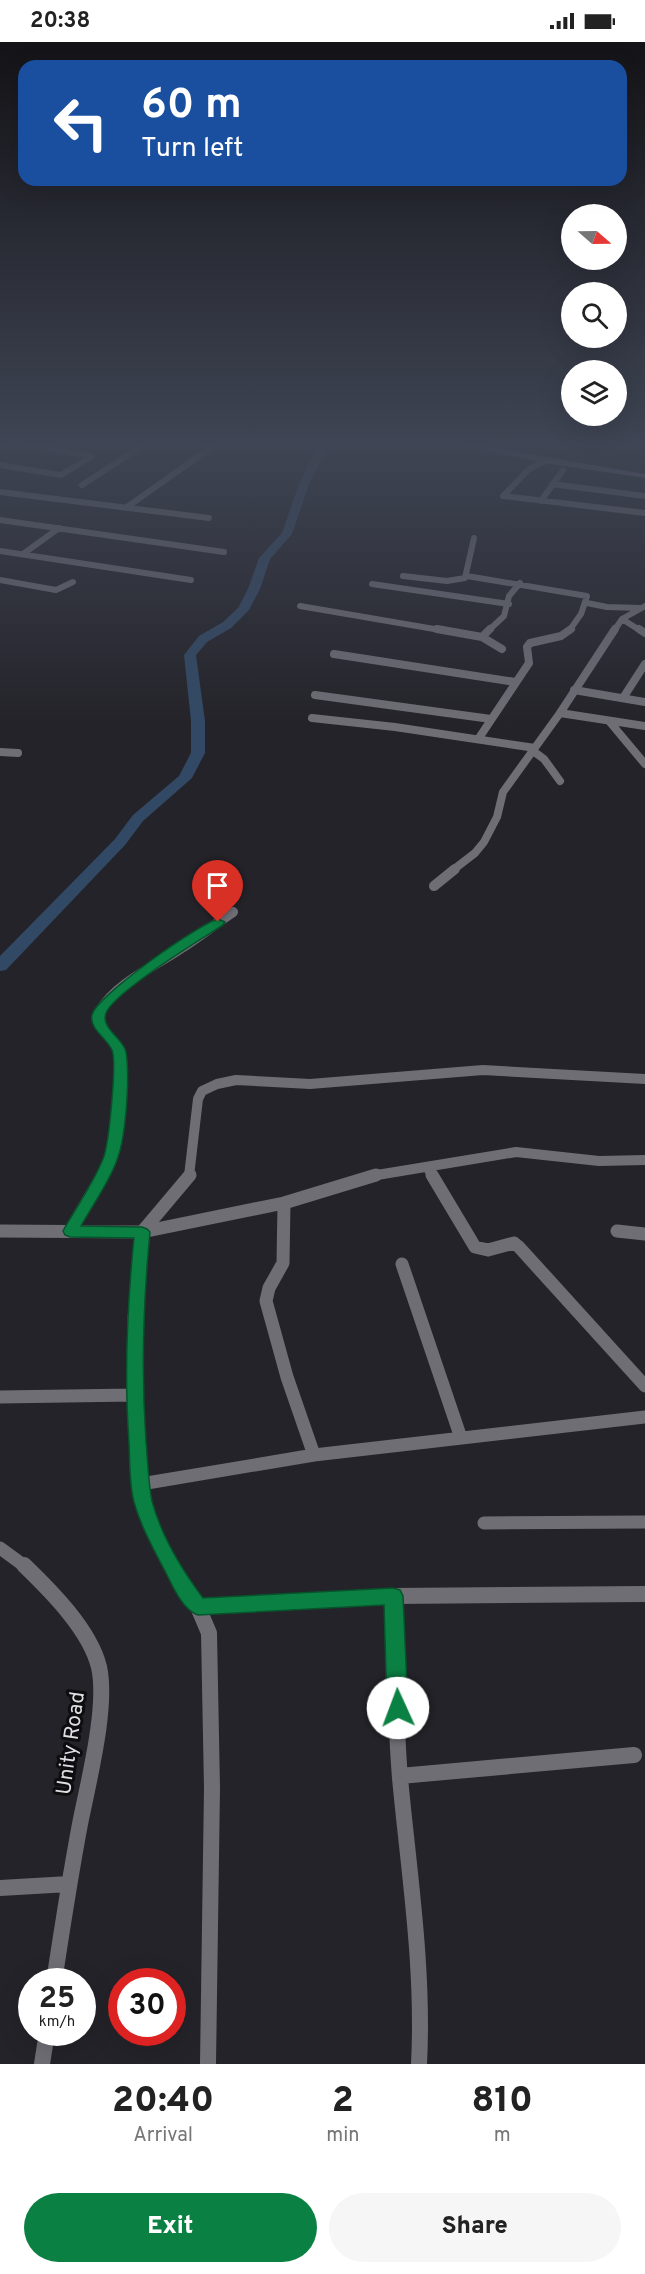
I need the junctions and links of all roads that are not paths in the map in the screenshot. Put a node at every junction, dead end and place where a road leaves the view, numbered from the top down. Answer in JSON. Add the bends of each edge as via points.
{"nodes":[{"id":1,"x":47,"y":536,"type":"edge"},
{"id":2,"x":116,"y":536,"type":"edge"},
{"id":3,"x":474,"y":538,"type":"dead end"},
{"id":4,"x":0,"y":551,"type":"edge"},
{"id":5,"x":224,"y":552,"type":"dead end"},
{"id":6,"x":23,"y":554,"type":"junction"},
{"id":7,"x":403,"y":576,"type":"dead end"},
{"id":8,"x":467,"y":576,"type":"junction"},
{"id":9,"x":0,"y":580,"type":"edge"},
{"id":10,"x":191,"y":580,"type":"dead end"},
{"id":11,"x":73,"y":582,"type":"dead end"},
{"id":12,"x":520,"y":583,"type":"junction"},
{"id":13,"x":372,"y":584,"type":"dead end"},
{"id":14,"x":587,"y":603,"type":"junction"},
{"id":15,"x":509,"y":604,"type":"junction"},
{"id":16,"x":300,"y":606,"type":"dead end"},
{"id":17,"x":643,"y":607,"type":"edge"},
{"id":18,"x":622,"y":619,"type":"junction"},
{"id":19,"x":645,"y":633,"type":"edge"},
{"id":20,"x":482,"y":637,"type":"junction"},
{"id":21,"x":502,"y":649,"type":"dead end"},
{"id":22,"x":334,"y":654,"type":"dead end"},
{"id":23,"x":645,"y":664,"type":"edge"},
{"id":24,"x":516,"y":682,"type":"junction"},
{"id":25,"x":573,"y":690,"type":"junction"},
{"id":26,"x":315,"y":694,"type":"dead end"},
{"id":27,"x":623,"y":698,"type":"junction"},
{"id":28,"x":645,"y":702,"type":"edge"},
{"id":29,"x":560,"y":713,"type":"junction"},
{"id":30,"x":312,"y":718,"type":"dead end"},
{"id":31,"x":491,"y":719,"type":"junction"},
{"id":32,"x":609,"y":721,"type":"junction"},
{"id":33,"x":645,"y":726,"type":"edge"},
{"id":34,"x":479,"y":738,"type":"junction"},
{"id":35,"x":534,"y":749,"type":"junction"},
{"id":36,"x":0,"y":752,"type":"edge"},
{"id":37,"x":18,"y":753,"type":"dead end"},
{"id":38,"x":645,"y":764,"type":"edge"},
{"id":39,"x":560,"y":781,"type":"dead end"},
{"id":40,"x":434,"y":886,"type":"dead end"},
{"id":41,"x":233,"y":912,"type":"dead end"},
{"id":42,"x":645,"y":1079,"type":"edge"},
{"id":43,"x":645,"y":1160,"type":"edge"},
{"id":44,"x":428,"y":1167,"type":"junction"},
{"id":45,"x":284,"y":1203,"type":"junction"},
{"id":46,"x":0,"y":1231,"type":"edge"},
{"id":47,"x":70,"y":1231,"type":"junction"},
{"id":48,"x":617,"y":1231,"type":"dead end"},
{"id":49,"x":142,"y":1232,"type":"junction"},
{"id":50,"x":645,"y":1234,"type":"edge"},
{"id":51,"x":402,"y":1264,"type":"dead end"},
{"id":52,"x":645,"y":1386,"type":"edge"},
{"id":53,"x":134,"y":1395,"type":"junction"},
{"id":54,"x":0,"y":1397,"type":"edge"},
{"id":55,"x":645,"y":1417,"type":"edge"},
{"id":56,"x":461,"y":1438,"type":"junction"},
{"id":57,"x":314,"y":1455,"type":"junction"},
{"id":58,"x":141,"y":1484,"type":"junction"},
{"id":59,"x":645,"y":1522,"type":"edge"},
{"id":60,"x":484,"y":1523,"type":"dead end"},
{"id":61,"x":0,"y":1548,"type":"edge"},
{"id":62,"x":645,"y":1594,"type":"edge"},
{"id":63,"x":393,"y":1596,"type":"junction"},
{"id":64,"x":198,"y":1607,"type":"junction"},
{"id":65,"x":634,"y":1755,"type":"dead end"},
{"id":66,"x":400,"y":1776,"type":"junction"},
{"id":67,"x":69,"y":1884,"type":"junction"},
{"id":68,"x":0,"y":1888,"type":"edge"},
{"id":69,"x":56,"y":1968,"type":"edge"},
{"id":70,"x":45,"y":2046,"type":"edge"},
{"id":71,"x":42,"y":2064,"type":"edge"},
{"id":72,"x":208,"y":2064,"type":"edge"},
{"id":73,"x":419,"y":2064,"type":"edge"}],
"edges":[{"from":1,"to":6,"type":"street"},
{"from":2,"to":5,"type":"street"},
{"from":3,"to":8,"type":"street"},
{"from":4,"to":6,"type":"street"},
{"from":6,"to":10,"type":"street"},
{"from":7,"to":8,"type":"street","via":[[454,581]]},
{"from":8,"to":12,"type":"street"},
{"from":9,"to":11,"type":"street","via":[[56,590]]},
{"from":12,"to":14,"type":"street","via":[[585,594]]},
{"from":12,"to":15,"type":"street","via":[[509,596]]},
{"from":13,"to":15,"type":"street"},
{"from":14,"to":17,"type":"street"},
{"from":14,"to":24,"type":"street","via":[[570,633],[530,643],[529,663]]},
{"from":15,"to":20,"type":"street","via":[[504,616]]},
{"from":16,"to":20,"type":"street"},
{"from":17,"to":18,"type":"street"},
{"from":18,"to":19,"type":"street"},
{"from":18,"to":25,"type":"street"},
{"from":20,"to":21,"type":"street"},
{"from":22,"to":24,"type":"street"},
{"from":23,"to":27,"type":"street"},
{"from":24,"to":31,"type":"street"},
{"from":25,"to":27,"type":"street"},
{"from":25,"to":29,"type":"street"},
{"from":26,"to":31,"type":"street"},
{"from":27,"to":28,"type":"street"},
{"from":29,"to":32,"type":"street"},
{"from":29,"to":35,"type":"street"},
{"from":30,"to":34,"type":"street"},
{"from":31,"to":34,"type":"street"},
{"from":32,"to":33,"type":"street"},
{"from":32,"to":38,"type":"street"},
{"from":34,"to":35,"type":"street"},
{"from":35,"to":39,"type":"street"},
{"from":35,"to":40,"type":"street","via":[[503,792],[497,817],[484,842]]},
{"from":36,"to":37,"type":"street"},
{"from":41,"to":47,"type":"street","via":[[139,975],[99,1012],[98,1019],[119,1050],[115,1135],[111,1158]]},
{"from":42,"to":49,"type":"street","via":[[483,1070],[310,1084],[236,1080],[217,1083],[202,1091],[198,1099],[194,1161],[189,1178]]},
{"from":43,"to":44,"type":"street","via":[[599,1161],[516,1152]]},
{"from":44,"to":45,"type":"street","via":[[378,1174]]},
{"from":44,"to":52,"type":"street","via":[[475,1247],[488,1250],[514,1243],[519,1247]]},
{"from":45,"to":49,"type":"street"},
{"from":45,"to":57,"type":"street","via":[[283,1263],[266,1301]]},
{"from":46,"to":47,"type":"street"},
{"from":47,"to":49,"type":"street"},
{"from":48,"to":50,"type":"street"},
{"from":49,"to":53,"type":"street","via":[[134,1318]]},
{"from":51,"to":56,"type":"street"},
{"from":53,"to":54,"type":"street"},
{"from":53,"to":58,"type":"street"},
{"from":55,"to":56,"type":"street"},
{"from":56,"to":57,"type":"street"},
{"from":57,"to":58,"type":"street"},
{"from":58,"to":64,"type":"street","via":[[153,1530]]},
{"from":59,"to":60,"type":"street"},
{"from":61,"to":67,"type":"street","name":"Unity Road","via":[[20,1561],[61,1601],[94,1652],[99,1667],[102,1689],[95,1749]]},
{"from":62,"to":63,"type":"street"},
{"from":63,"to":64,"type":"street"},
{"from":63,"to":66,"type":"street"},
{"from":64,"to":72,"type":"street","via":[[209,1633],[212,1776]]},
{"from":65,"to":66,"type":"street"},
{"from":66,"to":73,"type":"street","via":[[420,1962],[423,2018]]},
{"from":67,"to":68,"type":"street"},
{"from":67,"to":69,"type":"street","name":"Unity Road"},
{"from":70,"to":71,"type":"street"}]}
